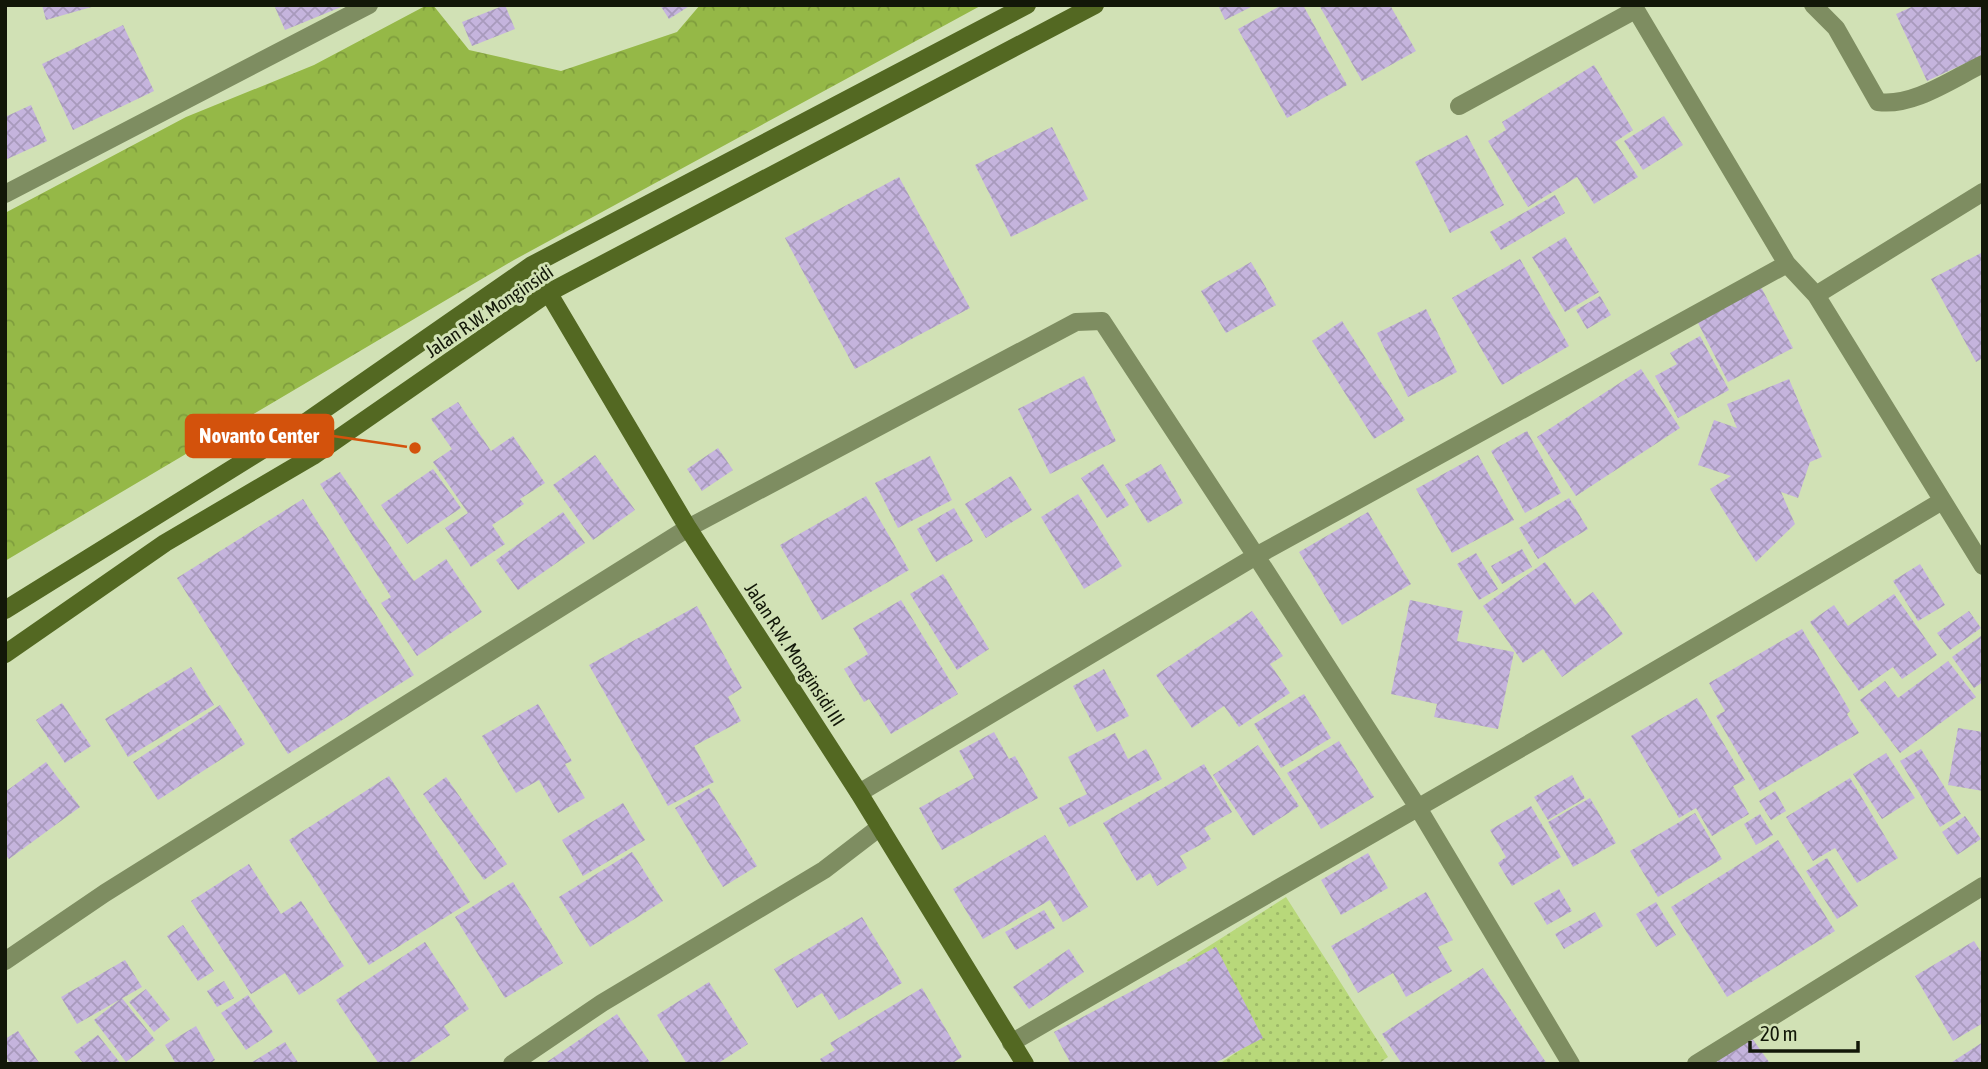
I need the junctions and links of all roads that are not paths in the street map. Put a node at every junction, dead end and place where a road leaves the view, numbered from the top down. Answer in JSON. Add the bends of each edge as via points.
{"nodes":[{"id":1,"x":369,"y":5,"type":"edge"},
{"id":2,"x":1027,"y":5,"type":"edge"},
{"id":3,"x":1095,"y":5,"type":"edge"},
{"id":4,"x":1813,"y":5,"type":"edge"},
{"id":5,"x":1634,"y":7,"type":"edge"},
{"id":6,"x":1042,"y":34,"type":"junction"},
{"id":7,"x":1983,"y":64,"type":"edge"},
{"id":8,"x":1459,"y":106,"type":"dead end"},
{"id":9,"x":1983,"y":192,"type":"edge"},
{"id":10,"x":5,"y":194,"type":"edge"},
{"id":11,"x":1787,"y":264,"type":"junction"},
{"id":12,"x":532,"y":265,"type":"junction"},
{"id":13,"x":548,"y":293,"type":"junction"},
{"id":14,"x":1816,"y":295,"type":"junction"},
{"id":15,"x":1942,"y":502,"type":"junction"},
{"id":16,"x":148,"y":518,"type":"junction"},
{"id":17,"x":688,"y":528,"type":"junction"},
{"id":18,"x":165,"y":543,"type":"junction"},
{"id":19,"x":1256,"y":556,"type":"junction"},
{"id":20,"x":1983,"y":566,"type":"edge"},
{"id":21,"x":5,"y":610,"type":"edge"},
{"id":22,"x":5,"y":654,"type":"edge"},
{"id":23,"x":859,"y":793,"type":"junction"},
{"id":24,"x":1417,"y":806,"type":"junction"},
{"id":25,"x":880,"y":827,"type":"junction"},
{"id":26,"x":1983,"y":886,"type":"edge"},
{"id":27,"x":5,"y":961,"type":"edge"},
{"id":28,"x":1011,"y":1043,"type":"junction"},
{"id":29,"x":512,"y":1064,"type":"edge"},
{"id":30,"x":1025,"y":1064,"type":"edge"},
{"id":31,"x":1571,"y":1064,"type":"edge"},
{"id":32,"x":1696,"y":1064,"type":"edge"}],
"edges":[{"from":1,"to":10,"type":"street"},
{"from":2,"to":6,"type":"main road"},
{"from":2,"to":12,"type":"main road","name":"Jalan R.W. Monginsidi"},
{"from":3,"to":6,"type":"main road","name":"Jalan R.W. Monginsidi"},
{"from":4,"to":7,"type":"street","via":[[1836,28],[1878,102],[1893,104]]},
{"from":5,"to":8,"type":"street"},
{"from":5,"to":11,"type":"street"},
{"from":6,"to":13,"type":"main road","name":"Jalan R.W. Monginsidi"},
{"from":9,"to":14,"type":"street"},
{"from":11,"to":14,"type":"street"},
{"from":11,"to":19,"type":"street"},
{"from":12,"to":13,"type":"main road","name":"Jalan R.W. Monginsidi III"},
{"from":12,"to":16,"type":"main road","name":"Jalan R.W. Monginsidi","via":[[296,429]]},
{"from":13,"to":17,"type":"main road","name":"Jalan R.W. Monginsidi III"},
{"from":13,"to":18,"type":"main road","name":"Jalan R.W. Monginsidi","via":[[313,456]]},
{"from":14,"to":15,"type":"street"},
{"from":15,"to":20,"type":"street"},
{"from":15,"to":24,"type":"street"},
{"from":16,"to":18,"type":"main road"},
{"from":16,"to":21,"type":"main road","name":"Jalan R.W. Monginsidi"},
{"from":17,"to":19,"type":"street","via":[[1076,322],[1094,319],[1107,326]]},
{"from":17,"to":23,"type":"main road","name":"Jalan R.W. Monginsidi III"},
{"from":17,"to":27,"type":"street","via":[[105,893]]},
{"from":18,"to":22,"type":"main road","name":"Jalan R.W. Monginsidi"},
{"from":19,"to":23,"type":"street"},
{"from":19,"to":24,"type":"street"},
{"from":23,"to":25,"type":"main road","name":"Jalan R.W. Monginsidi III"},
{"from":24,"to":28,"type":"street"},
{"from":24,"to":31,"type":"street"},
{"from":25,"to":28,"type":"main road","name":"Jalan R.W. Monginsidi III"},
{"from":25,"to":29,"type":"street","via":[[824,870],[602,1003]]},
{"from":26,"to":32,"type":"street"},
{"from":28,"to":30,"type":"main road","name":"Jalan R.W. Monginsidi III"}]}
